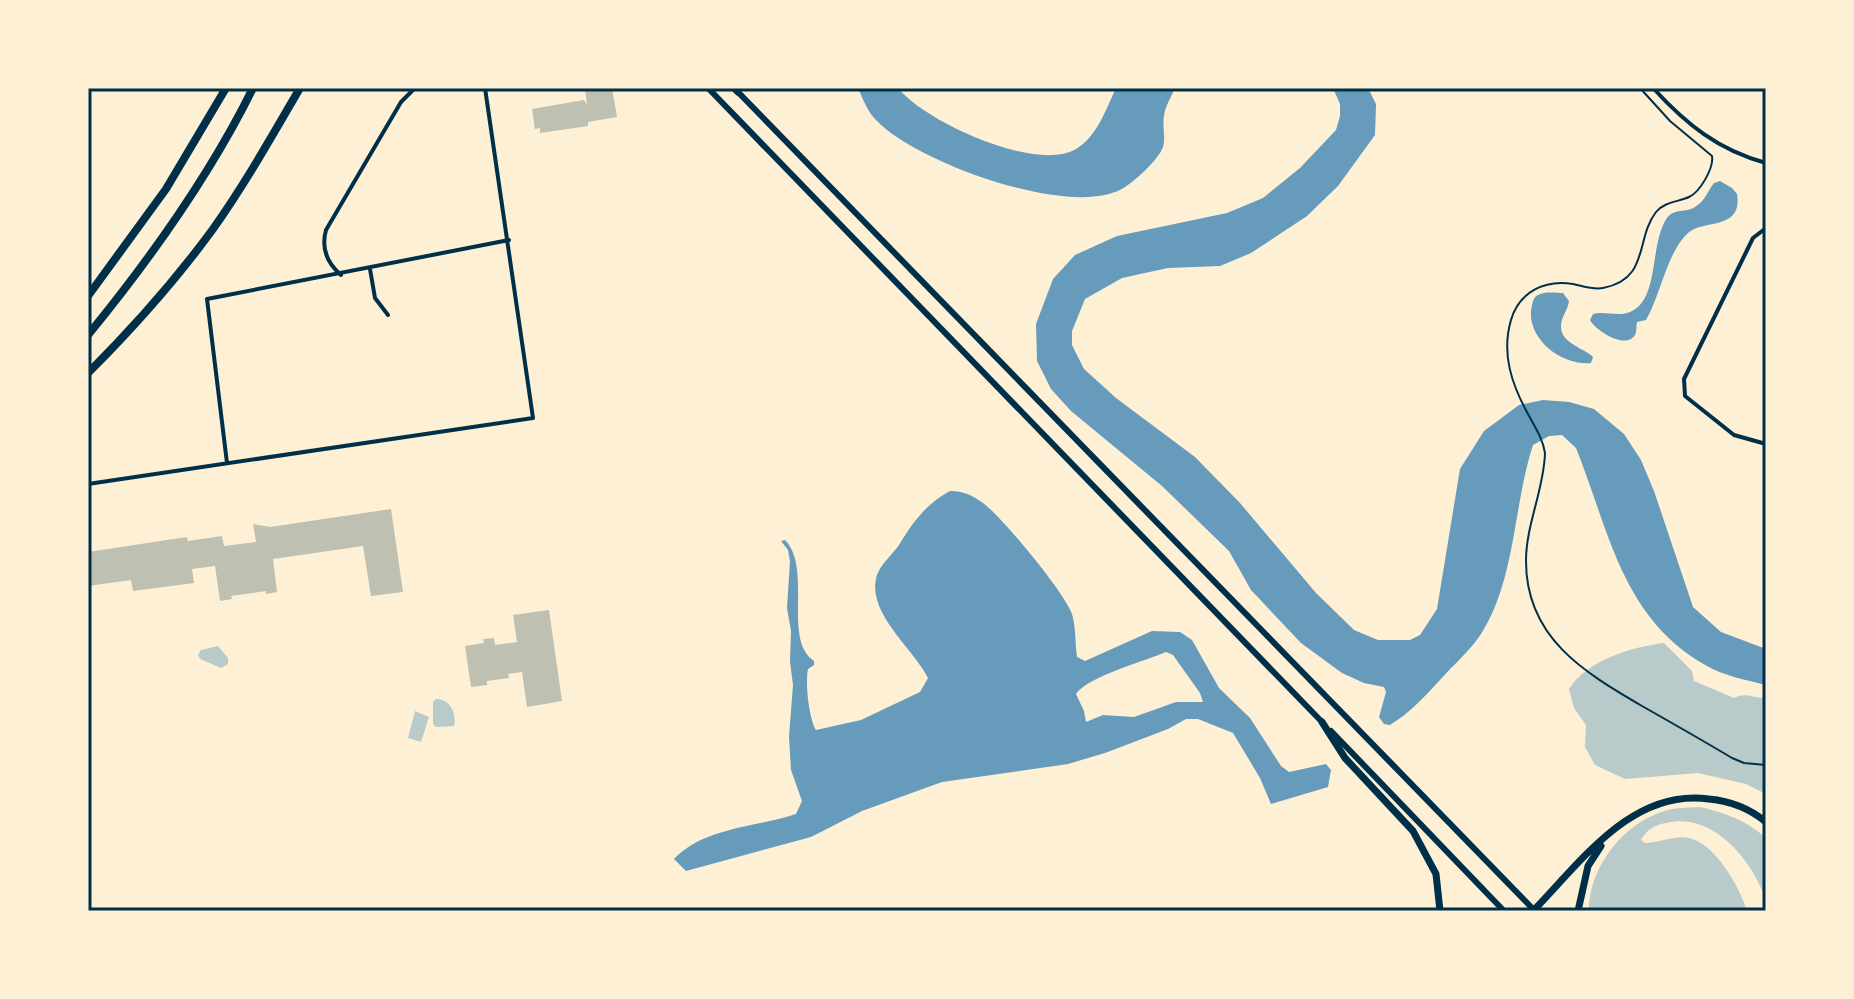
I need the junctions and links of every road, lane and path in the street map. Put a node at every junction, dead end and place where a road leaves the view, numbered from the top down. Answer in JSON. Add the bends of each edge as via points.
{"nodes":[{"id":1,"x":226,"y":88,"type":"edge"},
{"id":2,"x":253,"y":88,"type":"edge"},
{"id":3,"x":300,"y":88,"type":"edge"},
{"id":4,"x":415,"y":88,"type":"edge"},
{"id":5,"x":485,"y":88,"type":"edge"},
{"id":6,"x":708,"y":88,"type":"edge"},
{"id":7,"x":1640,"y":88,"type":"edge"},
{"id":8,"x":1653,"y":88,"type":"edge"},
{"id":9,"x":735,"y":89,"type":"edge"},
{"id":10,"x":1766,"y":163,"type":"edge"},
{"id":11,"x":1766,"y":228,"type":"edge"},
{"id":12,"x":509,"y":240,"type":"junction"},
{"id":13,"x":370,"y":269,"type":"junction"},
{"id":14,"x":341,"y":275,"type":"junction"},
{"id":15,"x":88,"y":296,"type":"edge"},
{"id":16,"x":388,"y":315,"type":"dead end"},
{"id":17,"x":88,"y":335,"type":"edge"},
{"id":18,"x":88,"y":373,"type":"edge"},
{"id":19,"x":1766,"y":444,"type":"edge"},
{"id":20,"x":227,"y":463,"type":"junction"},
{"id":21,"x":88,"y":484,"type":"edge"},
{"id":22,"x":1322,"y":722,"type":"junction"},
{"id":23,"x":1766,"y":765,"type":"edge"},
{"id":24,"x":1766,"y":822,"type":"edge"},
{"id":25,"x":1607,"y":836,"type":"junction"},
{"id":26,"x":1440,"y":911,"type":"edge"},
{"id":27,"x":1504,"y":911,"type":"edge"},
{"id":28,"x":1534,"y":911,"type":"edge"},
{"id":29,"x":1578,"y":911,"type":"edge"}],
"edges":[{"from":1,"to":15,"type":"highway","via":[[166,189]]},
{"from":2,"to":17,"type":"highway","via":[[197,187]]},
{"from":3,"to":18,"type":"highway","via":[[213,229],[133,328]]},
{"from":4,"to":14,"type":"street","via":[[401,102],[326,230],[325,254]]},
{"from":5,"to":12,"type":"street"},
{"from":6,"to":22,"type":"main road"},
{"from":7,"to":23,"type":"path","via":[[1713,159],[1694,194],[1656,211],[1641,258],[1622,280],[1603,288],[1563,283],[1539,287],[1516,308],[1510,323],[1509,371],[1545,453],[1527,542],[1528,581],[1546,630],[1581,669],[1732,758]]},
{"from":8,"to":10,"type":"street","via":[[1711,141]]},
{"from":9,"to":28,"type":"main road"},
{"from":11,"to":19,"type":"street","via":[[1753,238],[1684,379],[1685,396],[1734,435]]},
{"from":12,"to":13,"type":"street"},
{"from":12,"to":20,"type":"street","via":[[533,418]]},
{"from":13,"to":14,"type":"street"},
{"from":13,"to":16,"type":"street","via":[[375,298]]},
{"from":14,"to":20,"type":"street","via":[[207,299]]},
{"from":20,"to":21,"type":"street"},
{"from":22,"to":26,"type":"main road","via":[[1345,758],[1413,831],[1436,874]]},
{"from":22,"to":27,"type":"main road"},
{"from":24,"to":25,"type":"main road","via":[[1738,805],[1694,796],[1649,806]]},
{"from":25,"to":28,"type":"main road"},
{"from":25,"to":29,"type":"main road","via":[[1588,866]]}]}
